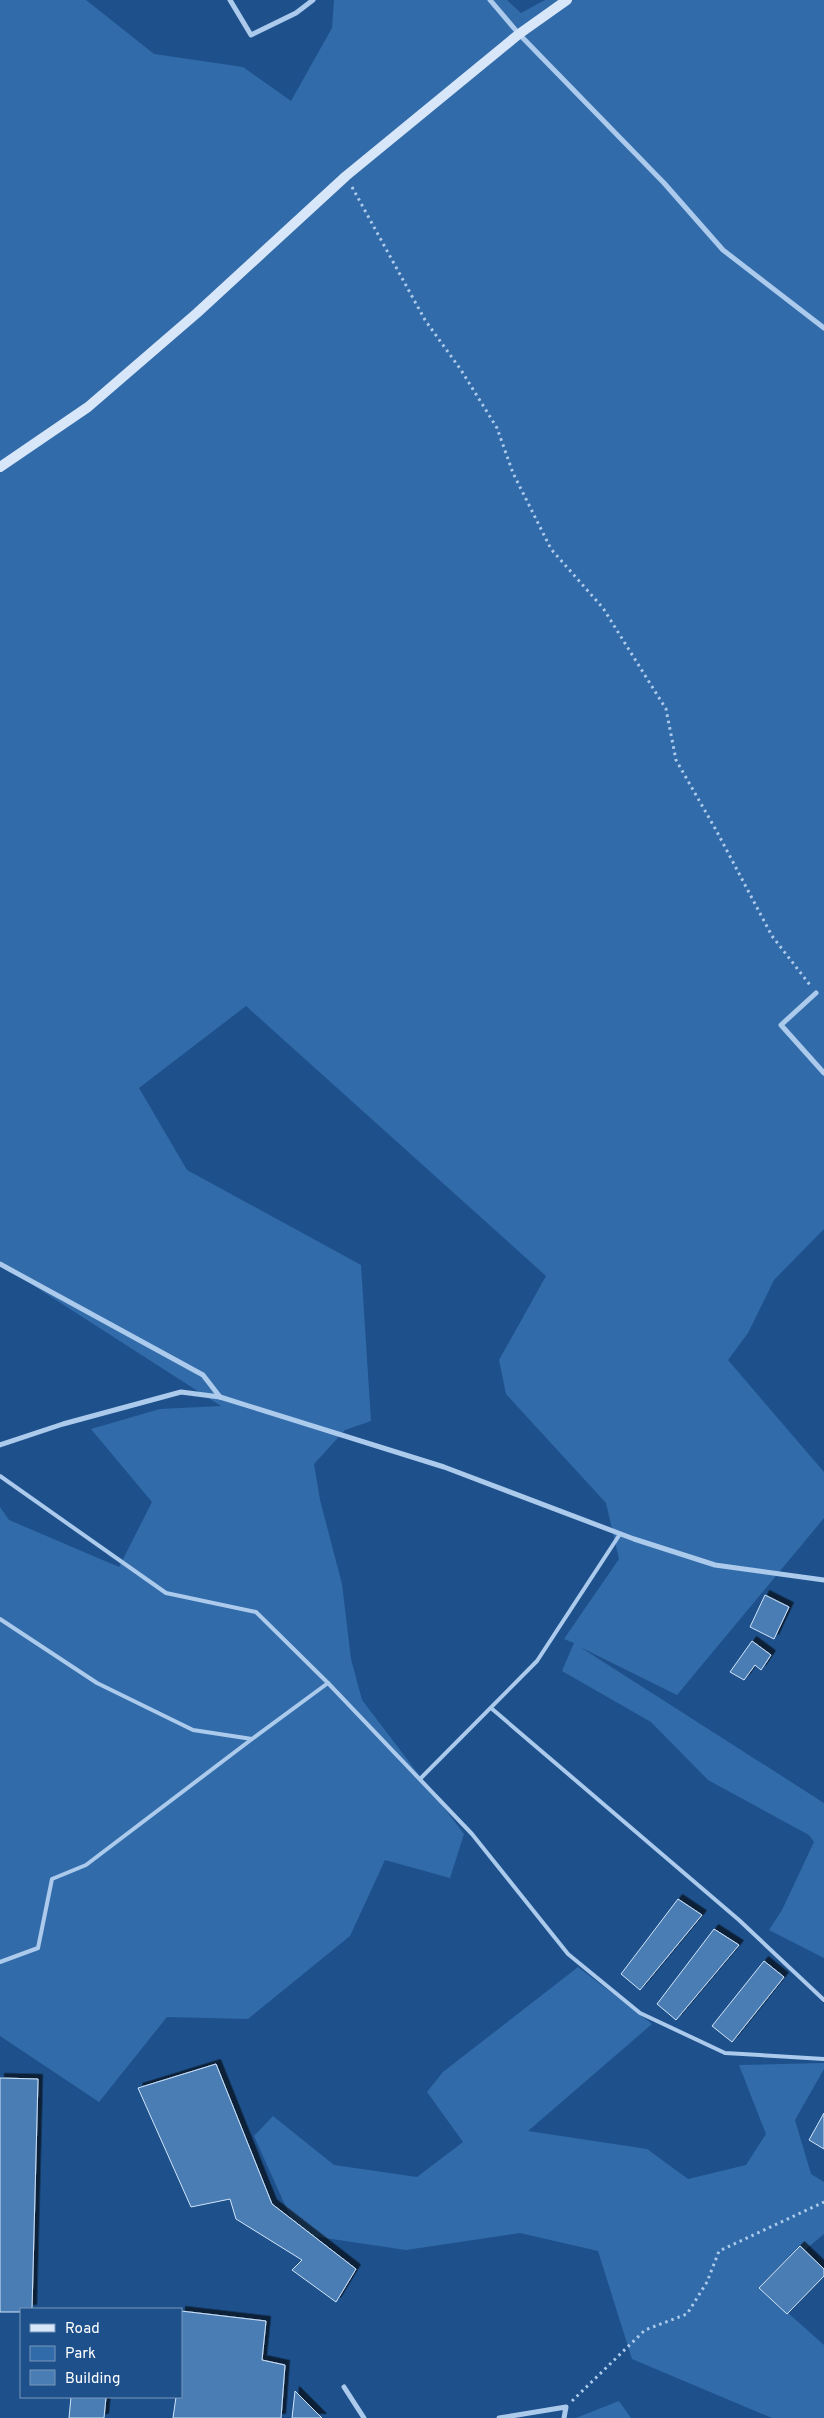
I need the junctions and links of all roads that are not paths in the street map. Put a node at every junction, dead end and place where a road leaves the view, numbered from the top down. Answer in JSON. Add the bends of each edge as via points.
{"nodes":[{"id":1,"x":230,"y":0,"type":"edge"},
{"id":2,"x":313,"y":0,"type":"edge"},
{"id":3,"x":490,"y":0,"type":"edge"},
{"id":4,"x":567,"y":0,"type":"edge"},
{"id":5,"x":519,"y":34,"type":"junction"},
{"id":6,"x":824,"y":328,"type":"edge"},
{"id":7,"x":0,"y":467,"type":"edge"},
{"id":8,"x":816,"y":993,"type":"road end"},
{"id":9,"x":824,"y":1073,"type":"edge"},
{"id":10,"x":0,"y":1264,"type":"edge"},
{"id":11,"x":220,"y":1397,"type":"junction"},
{"id":12,"x":0,"y":1445,"type":"edge"},
{"id":13,"x":0,"y":1476,"type":"edge"},
{"id":14,"x":620,"y":1534,"type":"junction"},
{"id":15,"x":824,"y":1580,"type":"edge"},
{"id":16,"x":0,"y":1619,"type":"edge"},
{"id":17,"x":328,"y":1683,"type":"junction"},
{"id":18,"x":491,"y":1708,"type":"junction"},
{"id":19,"x":252,"y":1739,"type":"junction"},
{"id":20,"x":420,"y":1779,"type":"junction"},
{"id":21,"x":0,"y":1962,"type":"edge"},
{"id":22,"x":824,"y":2000,"type":"edge"},
{"id":23,"x":824,"y":2059,"type":"edge"},
{"id":24,"x":344,"y":2387,"type":"dead end"},
{"id":25,"x":364,"y":2418,"type":"edge"},
{"id":26,"x":499,"y":2418,"type":"edge"},
{"id":27,"x":564,"y":2418,"type":"edge"}],
"edges":[{"from":1,"to":2,"type":"street","via":[[251,35],[296,13]]},
{"from":3,"to":5,"type":"street"},
{"from":4,"to":5,"type":"street"},
{"from":5,"to":6,"type":"street","via":[[664,183],[723,250]]},
{"from":5,"to":7,"type":"street","via":[[346,176],[88,408]]},
{"from":8,"to":9,"type":"street","via":[[781,1025]]},
{"from":10,"to":11,"type":"street","via":[[203,1375]]},
{"from":11,"to":12,"type":"street","via":[[181,1392],[100,1413]]},
{"from":11,"to":14,"type":"street","via":[[444,1467]]},
{"from":13,"to":17,"type":"lane","via":[[166,1593],[256,1612]]},
{"from":14,"to":15,"type":"street","via":[[715,1565]]},
{"from":14,"to":18,"type":"lane","via":[[537,1660]]},
{"from":16,"to":19,"type":"lane","via":[[97,1683],[193,1730]]},
{"from":17,"to":19,"type":"lane"},
{"from":17,"to":20,"type":"lane"},
{"from":18,"to":20,"type":"lane"},
{"from":18,"to":22,"type":"lane","via":[[739,1920]]},
{"from":19,"to":21,"type":"lane","via":[[86,1865],[52,1879],[38,1948]]},
{"from":20,"to":23,"type":"lane","via":[[472,1834],[568,1954],[640,2013],[725,2053]]},
{"from":24,"to":25,"type":"street"},
{"from":26,"to":27,"type":"street","via":[[566,2407]]}]}
